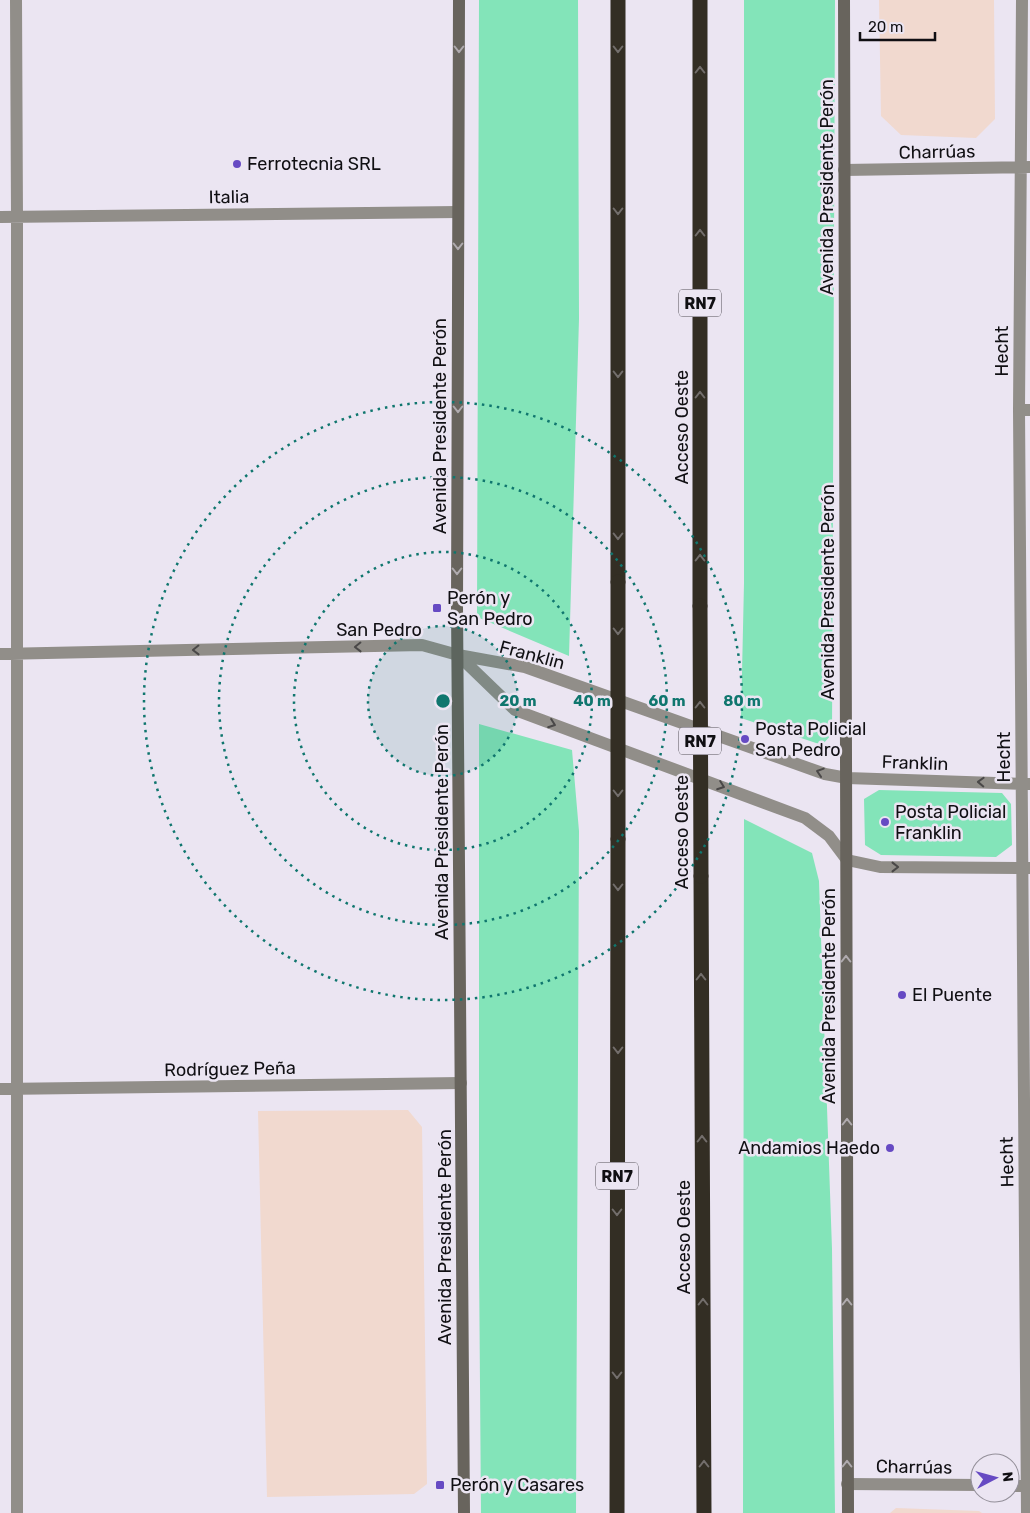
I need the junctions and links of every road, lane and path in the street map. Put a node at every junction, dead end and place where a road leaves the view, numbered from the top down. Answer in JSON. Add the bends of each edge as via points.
{"nodes":[{"id":1,"x":16,"y":0,"type":"edge"},
{"id":2,"x":459,"y":0,"type":"edge"},
{"id":3,"x":618,"y":0,"type":"edge"},
{"id":4,"x":700,"y":0,"type":"edge"},
{"id":5,"x":844,"y":0,"type":"edge"},
{"id":6,"x":1022,"y":0,"type":"edge"},
{"id":7,"x":1025,"y":167,"type":"edge"},
{"id":8,"x":844,"y":170,"type":"junction"},
{"id":9,"x":458,"y":212,"type":"junction"},
{"id":10,"x":0,"y":216,"type":"edge"},
{"id":11,"x":17,"y":216,"type":"junction"},
{"id":12,"x":1025,"y":410,"type":"edge"},
{"id":13,"x":17,"y":653,"type":"junction"},
{"id":14,"x":0,"y":654,"type":"edge"},
{"id":15,"x":458,"y":655,"type":"junction"},
{"id":16,"x":847,"y":778,"type":"junction"},
{"id":17,"x":1026,"y":784,"type":"edge"},
{"id":18,"x":847,"y":860,"type":"junction"},
{"id":19,"x":1026,"y":868,"type":"edge"},
{"id":20,"x":461,"y":1083,"type":"junction"},
{"id":21,"x":16,"y":1088,"type":"junction"},
{"id":22,"x":0,"y":1089,"type":"edge"},
{"id":23,"x":848,"y":1484,"type":"junction"},
{"id":24,"x":970,"y":1485,"type":"edge"},
{"id":25,"x":1028,"y":1486,"type":"edge"},
{"id":26,"x":16,"y":1513,"type":"edge"},
{"id":27,"x":464,"y":1513,"type":"edge"},
{"id":28,"x":617,"y":1513,"type":"edge"},
{"id":29,"x":704,"y":1513,"type":"edge"},
{"id":30,"x":848,"y":1513,"type":"edge"},
{"id":31,"x":1027,"y":1513,"type":"edge"}],
"edges":[{"from":1,"to":11,"type":"street"},
{"from":2,"to":9,"type":"street","name":"Avenida Presidente Perón","one_way":true},
{"from":3,"to":28,"type":"highway","number":"RN7","one_way":true,"bridge":true},
{"from":29,"to":4,"type":"highway","name":"Acceso Oeste","number":"RN7","one_way":true,"bridge":true},
{"from":5,"to":8,"type":"street","name":"Avenida Presidente Perón"},
{"from":6,"to":7,"type":"street","name":"Hecht"},
{"from":7,"to":8,"type":"street","name":"Charrúas"},
{"from":7,"to":12,"type":"street","name":"Hecht"},
{"from":8,"to":16,"type":"street","name":"Avenida Presidente Perón"},
{"from":9,"to":11,"type":"street","name":"Italia"},
{"from":9,"to":15,"type":"street","name":"Avenida Presidente Perón","one_way":true},
{"from":10,"to":11,"type":"street","name":"Italia"},
{"from":11,"to":13,"type":"street"},
{"from":12,"to":17,"type":"street","name":"Hecht"},
{"from":13,"to":14,"type":"street","name":"San Pedro"},
{"from":15,"to":13,"type":"street","name":"San Pedro","one_way":true,"via":[[422,645]]},
{"from":13,"to":21,"type":"street"},
{"from":16,"to":15,"type":"street","name":"Franklin","one_way":true,"via":[[825,774],[525,667]]},
{"from":15,"to":18,"type":"street","name":"San Pedro","one_way":true,"via":[[515,710],[805,818],[829,836]]},
{"from":15,"to":20,"type":"street","name":"Avenida Presidente Perón"},
{"from":17,"to":16,"type":"street","name":"Franklin","one_way":true},
{"from":16,"to":18,"type":"street","name":"Avenida Presidente Perón"},
{"from":17,"to":19,"type":"street","name":"Hecht"},
{"from":18,"to":19,"type":"street","one_way":true,"via":[[880,867]]},
{"from":23,"to":18,"type":"street","name":"Avenida Presidente Perón","one_way":true},
{"from":19,"to":25,"type":"street","name":"Hecht"},
{"from":20,"to":21,"type":"street","name":"Rodríguez Peña"},
{"from":20,"to":27,"type":"street","name":"Avenida Presidente Perón"},
{"from":21,"to":22,"type":"street","name":"Rodríguez Peña"},
{"from":21,"to":26,"type":"street"},
{"from":23,"to":24,"type":"street","name":"Charrúas"},
{"from":23,"to":30,"type":"street","name":"Avenida Presidente Perón"},
{"from":25,"to":31,"type":"street","name":"Hecht"}]}
